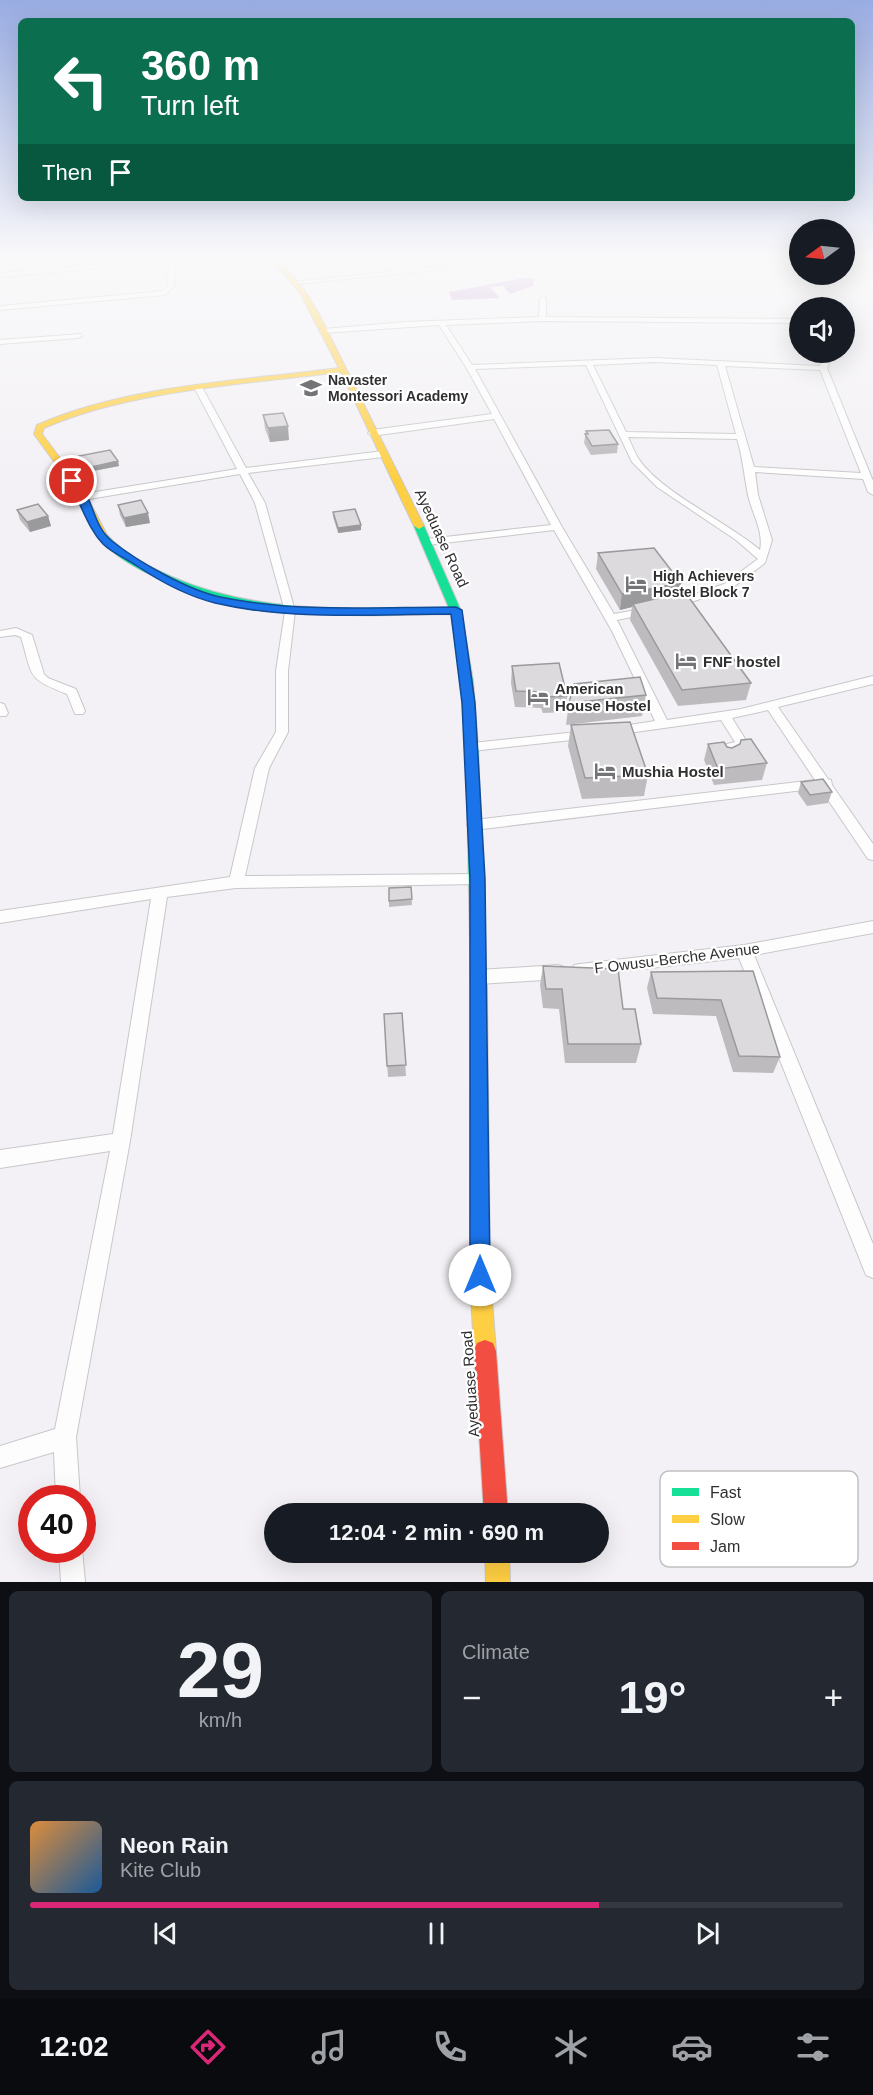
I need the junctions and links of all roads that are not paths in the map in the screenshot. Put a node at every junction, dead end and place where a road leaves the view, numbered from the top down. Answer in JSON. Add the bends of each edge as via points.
{"nodes":[{"id":1,"x":340,"y":330,"type":"edge"},
{"id":2,"x":445,"y":330,"type":"edge"},
{"id":3,"x":323,"y":331,"type":"joint"},
{"id":4,"x":78,"y":336,"type":"dead end"},
{"id":5,"x":0,"y":342,"type":"edge"},
{"id":6,"x":588,"y":362,"type":"junction"},
{"id":7,"x":720,"y":362,"type":"junction"},
{"id":8,"x":825,"y":363,"type":"edge"},
{"id":9,"x":470,"y":367,"type":"junction"},
{"id":10,"x":823,"y":368,"type":"junction"},
{"id":11,"x":342,"y":370,"type":"junction"},
{"id":12,"x":198,"y":387,"type":"junction"},
{"id":13,"x":498,"y":417,"type":"junction"},
{"id":14,"x":372,"y":433,"type":"junction"},
{"id":15,"x":622,"y":434,"type":"junction"},
{"id":16,"x":741,"y":437,"type":"junction"},
{"id":17,"x":383,"y":454,"type":"junction"},
{"id":18,"x":750,"y":469,"type":"junction"},
{"id":19,"x":243,"y":471,"type":"junction"},
{"id":20,"x":866,"y":476,"type":"junction"},
{"id":21,"x":873,"y":492,"type":"edge"},
{"id":22,"x":83,"y":497,"type":"junction"},
{"id":23,"x":557,"y":527,"type":"junction"},
{"id":24,"x":427,"y":542,"type":"junction"},
{"id":25,"x":764,"y":558,"type":"junction"},
{"id":26,"x":668,"y":607,"type":"edge"},
{"id":27,"x":656,"y":609,"type":"edge"},
{"id":28,"x":456,"y":610,"type":"junction"},
{"id":29,"x":290,"y":611,"type":"junction"},
{"id":30,"x":610,"y":618,"type":"junction"},
{"id":31,"x":0,"y":634,"type":"edge"},
{"id":32,"x":873,"y":680,"type":"edge"},
{"id":33,"x":771,"y":706,"type":"junction"},
{"id":34,"x":80,"y":711,"type":"dead end"},
{"id":35,"x":724,"y":715,"type":"junction"},
{"id":36,"x":663,"y":724,"type":"junction"},
{"id":37,"x":472,"y":747,"type":"junction"},
{"id":38,"x":728,"y":758,"type":"edge"},
{"id":39,"x":826,"y":783,"type":"junction"},
{"id":40,"x":474,"y":825,"type":"junction"},
{"id":41,"x":873,"y":855,"type":"edge"},
{"id":42,"x":477,"y":879,"type":"junction"},
{"id":43,"x":236,"y":882,"type":"junction"},
{"id":44,"x":160,"y":892,"type":"junction"},
{"id":45,"x":0,"y":917,"type":"edge"},
{"id":46,"x":873,"y":927,"type":"edge"},
{"id":47,"x":744,"y":951,"type":"junction"},
{"id":48,"x":479,"y":977,"type":"junction"},
{"id":49,"x":122,"y":1141,"type":"junction"},
{"id":50,"x":0,"y":1159,"type":"edge"},
{"id":51,"x":873,"y":1268,"type":"edge"},
{"id":52,"x":65,"y":1437,"type":"junction"},
{"id":53,"x":0,"y":1457,"type":"edge"},
{"id":54,"x":67,"y":1485,"type":"edge"},
{"id":55,"x":495,"y":1503,"type":"edge"},
{"id":56,"x":72,"y":1563,"type":"edge"},
{"id":57,"x":497,"y":1563,"type":"edge"},
{"id":58,"x":73,"y":1582,"type":"edge"},
{"id":59,"x":498,"y":1582,"type":"edge"}],
"edges":[{"from":1,"to":3,"type":"street"},
{"from":2,"to":9,"type":"street"},
{"from":3,"to":11,"type":"street","name":"Ayeduase Road"},
{"from":4,"to":5,"type":"street"},
{"from":6,"to":7,"type":"street"},
{"from":6,"to":9,"type":"street"},
{"from":6,"to":15,"type":"street"},
{"from":7,"to":10,"type":"street"},
{"from":7,"to":16,"type":"street"},
{"from":8,"to":10,"type":"street"},
{"from":9,"to":13,"type":"street"},
{"from":10,"to":20,"type":"street"},
{"from":11,"to":12,"type":"street"},
{"from":11,"to":14,"type":"street","name":"Ayeduase Road"},
{"from":12,"to":19,"type":"street"},
{"from":12,"to":22,"type":"street","via":[[127,399],[61,416],[40,427],[38,434]]},
{"from":13,"to":14,"type":"street"},
{"from":13,"to":23,"type":"street"},
{"from":14,"to":17,"type":"street","name":"Ayeduase Road"},
{"from":15,"to":16,"type":"street"},
{"from":15,"to":25,"type":"street","via":[[635,460],[654,480]]},
{"from":16,"to":18,"type":"street"},
{"from":17,"to":19,"type":"street"},
{"from":17,"to":24,"type":"street","name":"Ayeduase Road"},
{"from":18,"to":20,"type":"street"},
{"from":18,"to":25,"type":"street","via":[[753,495],[767,540]]},
{"from":19,"to":22,"type":"street"},
{"from":19,"to":29,"type":"street","via":[[260,503]]},
{"from":20,"to":21,"type":"street"},
{"from":22,"to":29,"type":"street","via":[[91,520],[107,542],[158,575],[217,600]]},
{"from":23,"to":24,"type":"street"},
{"from":23,"to":30,"type":"street"},
{"from":24,"to":28,"type":"street","name":"Ayeduase Road"},
{"from":25,"to":26,"type":"street","via":[[728,586]]},
{"from":27,"to":30,"type":"street"},
{"from":28,"to":29,"type":"street"},
{"from":28,"to":37,"type":"street","name":"Ayeduase Road"},
{"from":29,"to":43,"type":"street","via":[[282,671],[282,732],[262,768]]},
{"from":30,"to":36,"type":"street"},
{"from":31,"to":34,"type":"street","via":[[26,634],[38,675],[72,692]]},
{"from":32,"to":33,"type":"street"},
{"from":33,"to":35,"type":"street"},
{"from":33,"to":39,"type":"street"},
{"from":35,"to":36,"type":"street"},
{"from":35,"to":38,"type":"street","via":[[743,746],[724,749]]},
{"from":36,"to":37,"type":"street"},
{"from":37,"to":40,"type":"street","name":"Ayeduase Road"},
{"from":39,"to":40,"type":"street"},
{"from":39,"to":41,"type":"street"},
{"from":40,"to":42,"type":"street","name":"Ayeduase Road"},
{"from":42,"to":43,"type":"street"},
{"from":42,"to":48,"type":"street","name":"Ayeduase Road"},
{"from":43,"to":44,"type":"street"},
{"from":44,"to":45,"type":"street"},
{"from":44,"to":49,"type":"street"},
{"from":46,"to":47,"type":"street","name":"F Owusu-Berche Avenue"},
{"from":47,"to":48,"type":"street","name":"F Owusu-Berche Avenue"},
{"from":47,"to":51,"type":"street"},
{"from":48,"to":55,"type":"street","name":"Ayeduase Road","via":[[480,1275]]},
{"from":49,"to":50,"type":"street"},
{"from":49,"to":52,"type":"street"},
{"from":52,"to":53,"type":"street"},
{"from":52,"to":54,"type":"street"},
{"from":56,"to":58,"type":"street"},
{"from":57,"to":59,"type":"street"}]}
